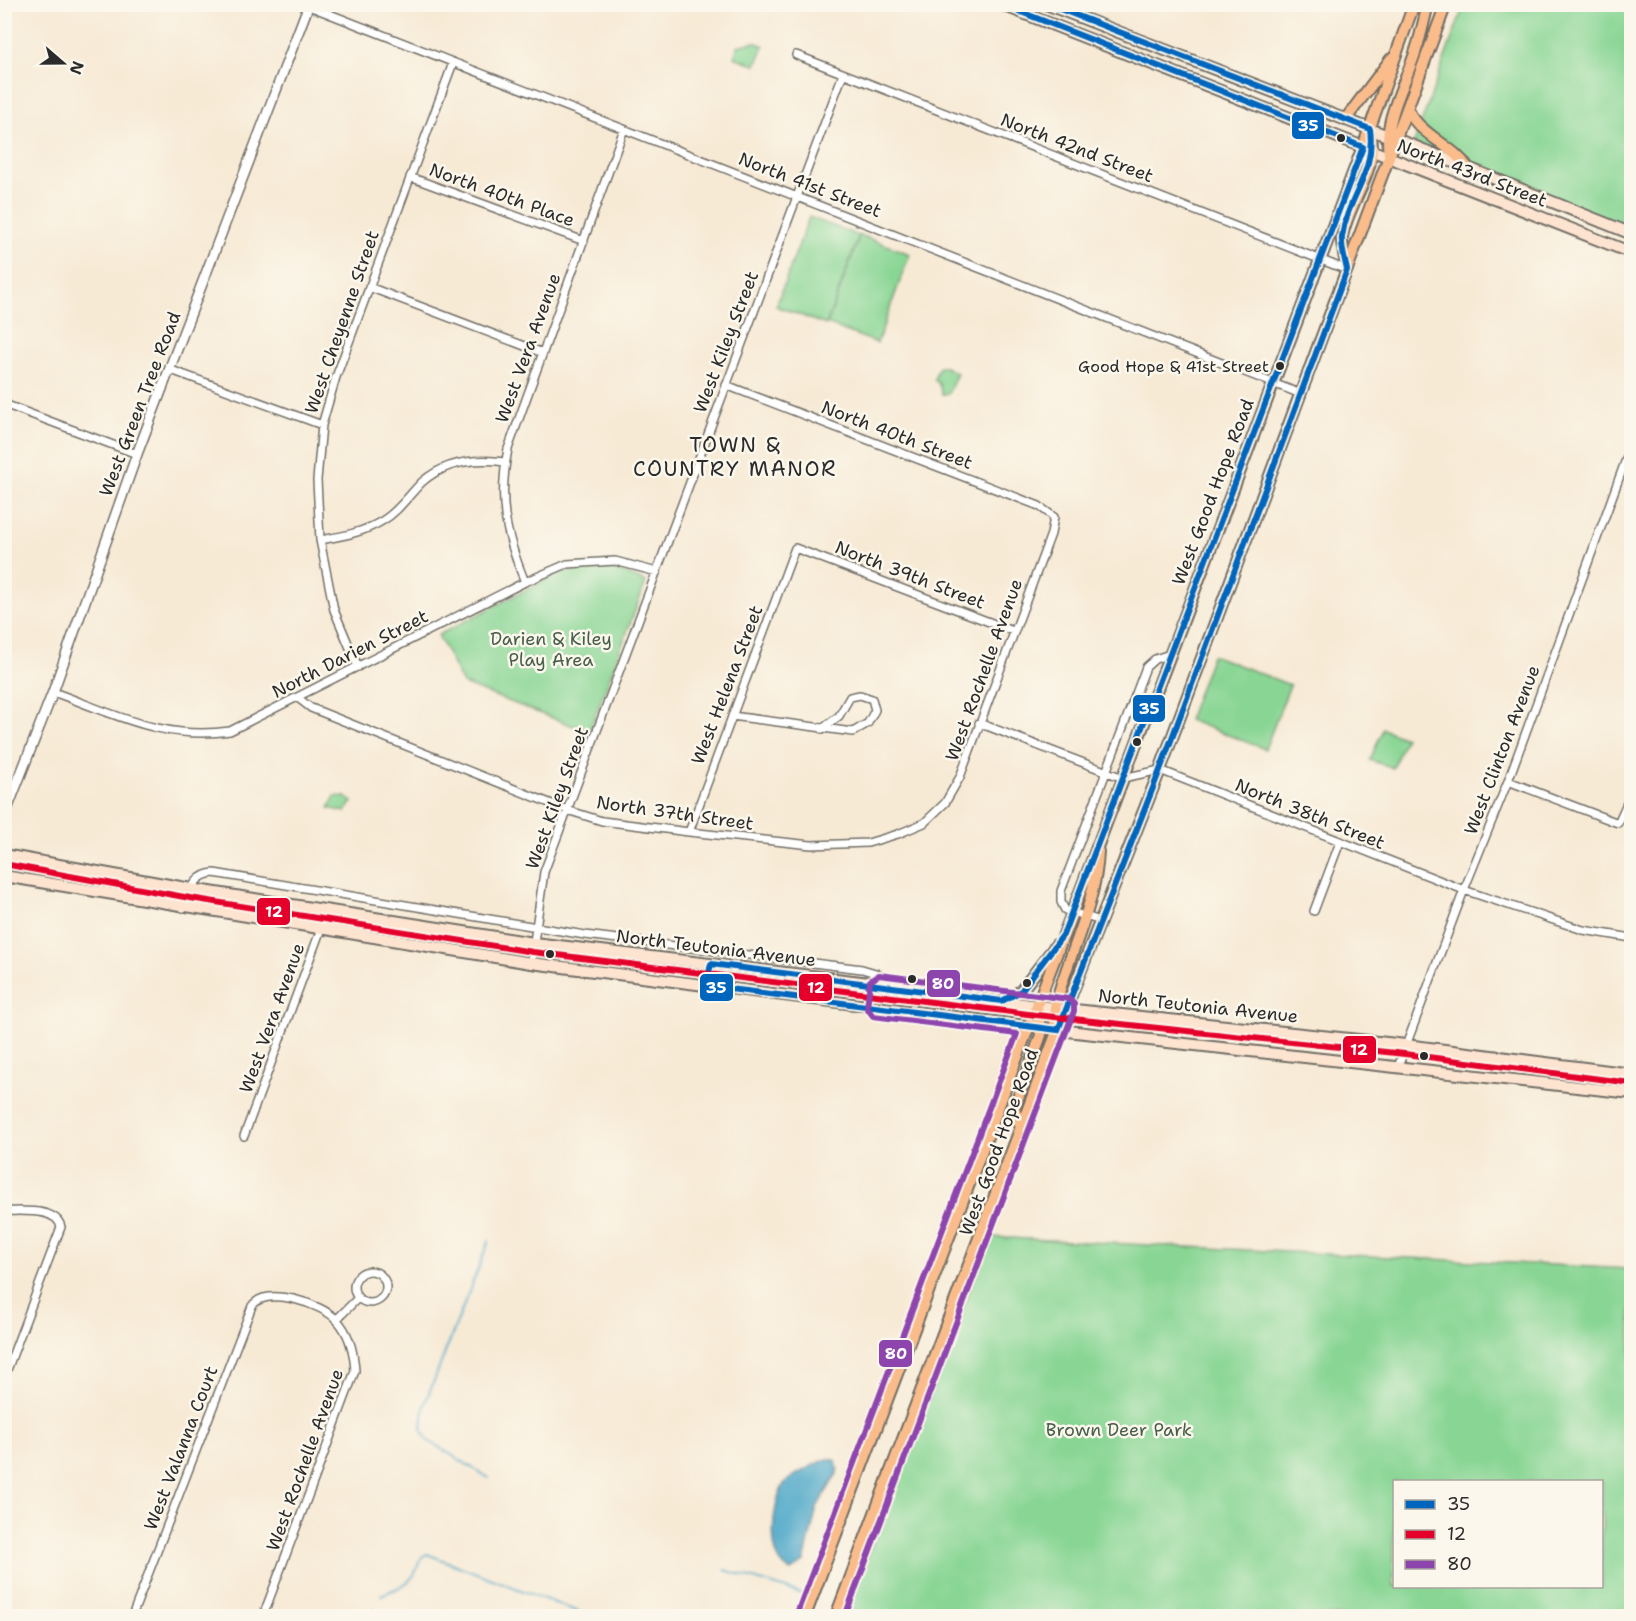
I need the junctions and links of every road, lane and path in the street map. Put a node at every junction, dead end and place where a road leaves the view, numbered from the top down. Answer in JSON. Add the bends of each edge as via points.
{"nodes":[{"id":1,"x":1000,"y":4,"type":"edge"},
{"id":2,"x":1046,"y":4,"type":"edge"},
{"id":3,"x":1414,"y":4,"type":"edge"},
{"id":4,"x":1428,"y":4,"type":"edge"},
{"id":5,"x":1446,"y":4,"type":"edge"},
{"id":6,"x":309,"y":5,"type":"edge"},
{"id":7,"x":1397,"y":52,"type":"junction"},
{"id":8,"x":796,"y":55,"type":"dead end"},
{"id":9,"x":453,"y":63,"type":"junction"},
{"id":10,"x":843,"y":74,"type":"junction"},
{"id":11,"x":1408,"y":110,"type":"junction"},
{"id":12,"x":1345,"y":120,"type":"junction"},
{"id":13,"x":624,"y":129,"type":"junction"},
{"id":14,"x":1370,"y":129,"type":"junction"},
{"id":15,"x":1393,"y":138,"type":"junction"},
{"id":16,"x":1368,"y":149,"type":"junction"},
{"id":17,"x":1390,"y":158,"type":"junction"},
{"id":18,"x":1467,"y":167,"type":"junction"},
{"id":19,"x":410,"y":177,"type":"junction"},
{"id":20,"x":797,"y":197,"type":"junction"},
{"id":21,"x":1632,"y":234,"type":"edge"},
{"id":22,"x":584,"y":241,"type":"junction"},
{"id":23,"x":1632,"y":253,"type":"edge"},
{"id":24,"x":1320,"y":259,"type":"junction"},
{"id":25,"x":1347,"y":270,"type":"junction"},
{"id":26,"x":369,"y":287,"type":"junction"},
{"id":27,"x":543,"y":353,"type":"junction"},
{"id":28,"x":171,"y":370,"type":"junction"},
{"id":29,"x":1272,"y":383,"type":"junction"},
{"id":30,"x":726,"y":385,"type":"junction"},
{"id":31,"x":1301,"y":394,"type":"junction"},
{"id":32,"x":4,"y":404,"type":"edge"},
{"id":33,"x":322,"y":425,"type":"junction"},
{"id":34,"x":1632,"y":443,"type":"edge"},
{"id":35,"x":137,"y":454,"type":"junction"},
{"id":36,"x":505,"y":462,"type":"junction"},
{"id":37,"x":1054,"y":517,"type":"joint"},
{"id":38,"x":320,"y":540,"type":"junction"},
{"id":39,"x":795,"y":548,"type":"joint"},
{"id":40,"x":657,"y":572,"type":"junction"},
{"id":41,"x":525,"y":582,"type":"junction"},
{"id":42,"x":1013,"y":631,"type":"junction"},
{"id":43,"x":1170,"y":654,"type":"junction"},
{"id":44,"x":358,"y":667,"type":"junction"},
{"id":45,"x":53,"y":692,"type":"junction"},
{"id":46,"x":298,"y":698,"type":"junction"},
{"id":47,"x":732,"y":716,"type":"junction"},
{"id":48,"x":979,"y":723,"type":"junction"},
{"id":49,"x":822,"y":729,"type":"junction"},
{"id":50,"x":1160,"y":770,"type":"junction"},
{"id":51,"x":1106,"y":771,"type":"junction"},
{"id":52,"x":1123,"y":778,"type":"junction"},
{"id":53,"x":1509,"y":781,"type":"junction"},
{"id":54,"x":1632,"y":792,"type":"edge"},
{"id":55,"x":567,"y":810,"type":"junction"},
{"id":56,"x":4,"y":817,"type":"edge"},
{"id":57,"x":924,"y":823,"type":"joint"},
{"id":58,"x":689,"y":832,"type":"junction"},
{"id":59,"x":1099,"y":842,"type":"junction"},
{"id":60,"x":1340,"y":842,"type":"junction"},
{"id":61,"x":4,"y":855,"type":"edge"},
{"id":62,"x":4,"y":876,"type":"edge"},
{"id":63,"x":191,"y":889,"type":"junction"},
{"id":64,"x":1464,"y":890,"type":"junction"},
{"id":65,"x":183,"y":908,"type":"junction"},
{"id":66,"x":328,"y":910,"type":"junction"},
{"id":67,"x":1314,"y":911,"type":"dead end"},
{"id":68,"x":1072,"y":914,"type":"junction"},
{"id":69,"x":1087,"y":917,"type":"junction"},
{"id":70,"x":1101,"y":921,"type":"junction"},
{"id":71,"x":537,"y":927,"type":"junction"},
{"id":72,"x":320,"y":930,"type":"junction"},
{"id":73,"x":1064,"y":935,"type":"junction"},
{"id":74,"x":1632,"y":938,"type":"edge"},
{"id":75,"x":534,"y":943,"type":"junction"},
{"id":76,"x":531,"y":963,"type":"junction"},
{"id":77,"x":879,"y":979,"type":"junction"},
{"id":78,"x":1002,"y":1001,"type":"junction"},
{"id":79,"x":1037,"y":1006,"type":"junction"},
{"id":80,"x":1061,"y":1008,"type":"junction"},
{"id":81,"x":1035,"y":1027,"type":"junction"},
{"id":82,"x":1058,"y":1030,"type":"junction"},
{"id":83,"x":1406,"y":1046,"type":"junction"},
{"id":84,"x":1398,"y":1067,"type":"junction"},
{"id":85,"x":1632,"y":1074,"type":"edge"},
{"id":86,"x":1632,"y":1093,"type":"edge"},
{"id":87,"x":1021,"y":1128,"type":"junction"},
{"id":88,"x":244,"y":1136,"type":"dead end"},
{"id":89,"x":4,"y":1210,"type":"edge"},
{"id":90,"x":265,"y":1297,"type":"joint"},
{"id":91,"x":358,"y":1298,"type":"junction"},
{"id":92,"x":336,"y":1319,"type":"junction"},
{"id":93,"x":4,"y":1378,"type":"edge"},
{"id":94,"x":132,"y":1617,"type":"edge"},
{"id":95,"x":263,"y":1617,"type":"edge"},
{"id":96,"x":805,"y":1617,"type":"edge"},
{"id":97,"x":836,"y":1617,"type":"edge"}],
"edges":[{"from":1,"to":16,"type":"main road","name":"North 43rd Street"},
{"from":2,"to":12,"type":"main road","name":"North 43rd Street"},
{"from":3,"to":7,"type":"main road","name":"West Good Hope Road"},
{"from":4,"to":15,"type":"main road","via":[[1417,49],[1393,114]]},
{"from":5,"to":11,"type":"main road"},
{"from":6,"to":9,"type":"street","name":"North 41st Street"},
{"from":6,"to":28,"type":"street","name":"West Green Tree Road"},
{"from":7,"to":12,"type":"main road"},
{"from":7,"to":14,"type":"main road","name":"West Good Hope Road"},
{"from":8,"to":10,"type":"street","name":"North 42nd Street"},
{"from":9,"to":13,"type":"street","name":"North 41st Street"},
{"from":9,"to":19,"type":"street","name":"West Cheyenne Street"},
{"from":10,"to":20,"type":"street","name":"West Kiley Street"},
{"from":10,"to":24,"type":"street","name":"North 42nd Street"},
{"from":11,"to":15,"type":"main road"},
{"from":11,"to":18,"type":"main road","via":[[1415,122]]},
{"from":12,"to":14,"type":"main road","name":"North 43rd Street"},
{"from":13,"to":20,"type":"street","name":"North 41st Street"},
{"from":13,"to":22,"type":"street","name":"West Vera Avenue"},
{"from":14,"to":15,"type":"main road","name":"North 43rd Street"},
{"from":14,"to":16,"type":"main road","name":"West Good Hope Road"},
{"from":15,"to":17,"type":"main road"},
{"from":15,"to":18,"type":"main road","name":"North 43rd Street"},
{"from":16,"to":17,"type":"main road","name":"North 43rd Street"},
{"from":16,"to":24,"type":"main road","name":"West Good Hope Road"},
{"from":16,"to":25,"type":"main road","via":[[1368,169],[1342,238]]},
{"from":17,"to":23,"type":"main road","name":"North 43rd Street"},
{"from":17,"to":25,"type":"main road"},
{"from":18,"to":21,"type":"main road","name":"North 43rd Street"},
{"from":19,"to":22,"type":"street","name":"North 40th Place"},
{"from":19,"to":26,"type":"street","name":"West Cheyenne Street"},
{"from":20,"to":29,"type":"street","name":"North 41st Street"},
{"from":20,"to":30,"type":"street","name":"West Kiley Street"},
{"from":22,"to":27,"type":"street","name":"West Vera Avenue"},
{"from":24,"to":25,"type":"street","name":"North 42nd Street"},
{"from":24,"to":29,"type":"main road","name":"West Good Hope Road"},
{"from":25,"to":31,"type":"main road"},
{"from":26,"to":27,"type":"street"},
{"from":26,"to":33,"type":"street","name":"West Cheyenne Street"},
{"from":27,"to":36,"type":"street","name":"West Vera Avenue","via":[[514,426]]},
{"from":28,"to":33,"type":"street"},
{"from":28,"to":35,"type":"street","name":"West Green Tree Road"},
{"from":29,"to":31,"type":"street","name":"North 41st Street"},
{"from":29,"to":43,"type":"main road","name":"West Good Hope Road"},
{"from":30,"to":37,"type":"street","name":"North 40th Street","via":[[1039,506]]},
{"from":30,"to":40,"type":"street","name":"West Kiley Street"},
{"from":31,"to":50,"type":"main road"},
{"from":32,"to":35,"type":"street"},
{"from":33,"to":38,"type":"street","name":"West Cheyenne Street","via":[[318,480]]},
{"from":34,"to":53,"type":"street","name":"West Clinton Avenue"},
{"from":35,"to":45,"type":"street","name":"West Green Tree Road"},
{"from":36,"to":38,"type":"street","via":[[468,461],[440,470],[384,520],[358,533]]},
{"from":36,"to":41,"type":"street","name":"West Vera Avenue","via":[[504,514],[509,542]]},
{"from":37,"to":42,"type":"street","name":"West Rochelle Avenue"},
{"from":38,"to":44,"type":"street","name":"West Cheyenne Street","via":[[334,610]]},
{"from":39,"to":42,"type":"street","name":"North 39th Street"},
{"from":39,"to":47,"type":"street","name":"West Helena Street"},
{"from":40,"to":41,"type":"street","name":"North Darien Street","via":[[615,561],[567,564]]},
{"from":40,"to":55,"type":"street","name":"West Kiley Street"},
{"from":41,"to":44,"type":"street","name":"North Darien Street"},
{"from":42,"to":48,"type":"street","name":"West Rochelle Avenue"},
{"from":43,"to":51,"type":"street","via":[[1146,667]]},
{"from":43,"to":52,"type":"main road","name":"West Good Hope Road"},
{"from":44,"to":46,"type":"street","name":"North Darien Street"},
{"from":45,"to":46,"type":"street","name":"North Darien Street","via":[[166,732],[201,735],[230,731]]},
{"from":45,"to":56,"type":"street","name":"West Green Tree Road"},
{"from":46,"to":55,"type":"street","name":"North 37th Street","via":[[311,708]]},
{"from":47,"to":49,"type":"street"},
{"from":47,"to":58,"type":"street","name":"West Helena Street"},
{"from":48,"to":51,"type":"street"},
{"from":48,"to":57,"type":"street","name":"West Rochelle Avenue","via":[[960,777],[945,803]]},
{"from":49,"to":49,"type":"street","via":[[853,732],[868,723],[874,710],[872,699],[860,695],[850,698],[839,716]]},
{"from":50,"to":52,"type":"street"},
{"from":50,"to":60,"type":"street","name":"North 38th Street"},
{"from":50,"to":70,"type":"main road"},
{"from":51,"to":52,"type":"street"},
{"from":51,"to":68,"type":"street","via":[[1061,891],[1062,906]]},
{"from":52,"to":59,"type":"main road","name":"West Good Hope Road"},
{"from":53,"to":54,"type":"street","via":[[1618,823]]},
{"from":53,"to":64,"type":"street","name":"West Clinton Avenue"},
{"from":55,"to":58,"type":"street","name":"North 37th Street","via":[[602,821]]},
{"from":55,"to":71,"type":"street","name":"West Kiley Street","via":[[544,872]]},
{"from":57,"to":58,"type":"street","name":"North 37th Street","via":[[866,843],[811,845]]},
{"from":59,"to":68,"type":"main road","name":"West Good Hope Road"},
{"from":59,"to":69,"type":"main road","via":[[1097,875]]},
{"from":60,"to":64,"type":"street","name":"North 38th Street"},
{"from":60,"to":67,"type":"street"},
{"from":61,"to":63,"type":"main road","name":"North Teutonia Avenue"},
{"from":62,"to":65,"type":"main road"},
{"from":63,"to":65,"type":"street"},
{"from":63,"to":66,"type":"main road","name":"North Teutonia Avenue"},
{"from":63,"to":71,"type":"street","name":"North Teutonia Avenue","via":[[205,873],[214,873]]},
{"from":64,"to":74,"type":"street","name":"North 38th Street","via":[[1583,930]]},
{"from":64,"to":83,"type":"street","name":"West Clinton Avenue"},
{"from":65,"to":72,"type":"main road"},
{"from":66,"to":72,"type":"street","name":"West Vera Avenue"},
{"from":66,"to":75,"type":"main road","name":"North Teutonia Avenue"},
{"from":68,"to":69,"type":"street"},
{"from":68,"to":73,"type":"main road","name":"West Good Hope Road"},
{"from":69,"to":70,"type":"street"},
{"from":69,"to":80,"type":"main road"},
{"from":70,"to":80,"type":"main road"},
{"from":71,"to":75,"type":"street","name":"West Kiley Street"},
{"from":71,"to":77,"type":"street","name":"North Teutonia Avenue","via":[[862,969]]},
{"from":72,"to":76,"type":"main road"},
{"from":72,"to":88,"type":"street","name":"West Vera Avenue"},
{"from":73,"to":78,"type":"main road","via":[[1021,991]]},
{"from":73,"to":79,"type":"main road","name":"West Good Hope Road"},
{"from":75,"to":76,"type":"street","name":"West Kiley Street"},
{"from":75,"to":77,"type":"main road","name":"North Teutonia Avenue"},
{"from":76,"to":81,"type":"main road"},
{"from":77,"to":78,"type":"main road","name":"North Teutonia Avenue"},
{"from":78,"to":79,"type":"main road","name":"North Teutonia Avenue"},
{"from":79,"to":80,"type":"main road","name":"North Teutonia Avenue"},
{"from":79,"to":81,"type":"main road"},
{"from":80,"to":82,"type":"main road","via":[[1054,1019]]},
{"from":80,"to":83,"type":"main road","name":"North Teutonia Avenue"},
{"from":81,"to":82,"type":"main road"},
{"from":81,"to":87,"type":"main road","via":[[1039,1043],[1014,1109]]},
{"from":81,"to":96,"type":"main road","name":"West Good Hope Road"},
{"from":82,"to":84,"type":"main road"},
{"from":82,"to":87,"type":"main road","name":"West Good Hope Road"},
{"from":83,"to":84,"type":"street","name":"West Clinton Avenue"},
{"from":83,"to":85,"type":"main road","name":"North Teutonia Avenue"},
{"from":84,"to":86,"type":"main road"},
{"from":87,"to":97,"type":"main road","name":"West Good Hope Road"},
{"from":89,"to":93,"type":"street","via":[[44,1213],[59,1221],[60,1235]]},
{"from":90,"to":92,"type":"street","name":"West Rochelle Avenue","via":[[305,1301]]},
{"from":90,"to":94,"type":"street","name":"West Valanna Court","via":[[252,1306]]},
{"from":91,"to":91,"type":"street","via":[[372,1303],[381,1299],[386,1290],[381,1275],[366,1272],[357,1278],[354,1288]]},
{"from":91,"to":92,"type":"street"},
{"from":92,"to":95,"type":"street","name":"West Rochelle Avenue","via":[[352,1346],[356,1371]]}]}
